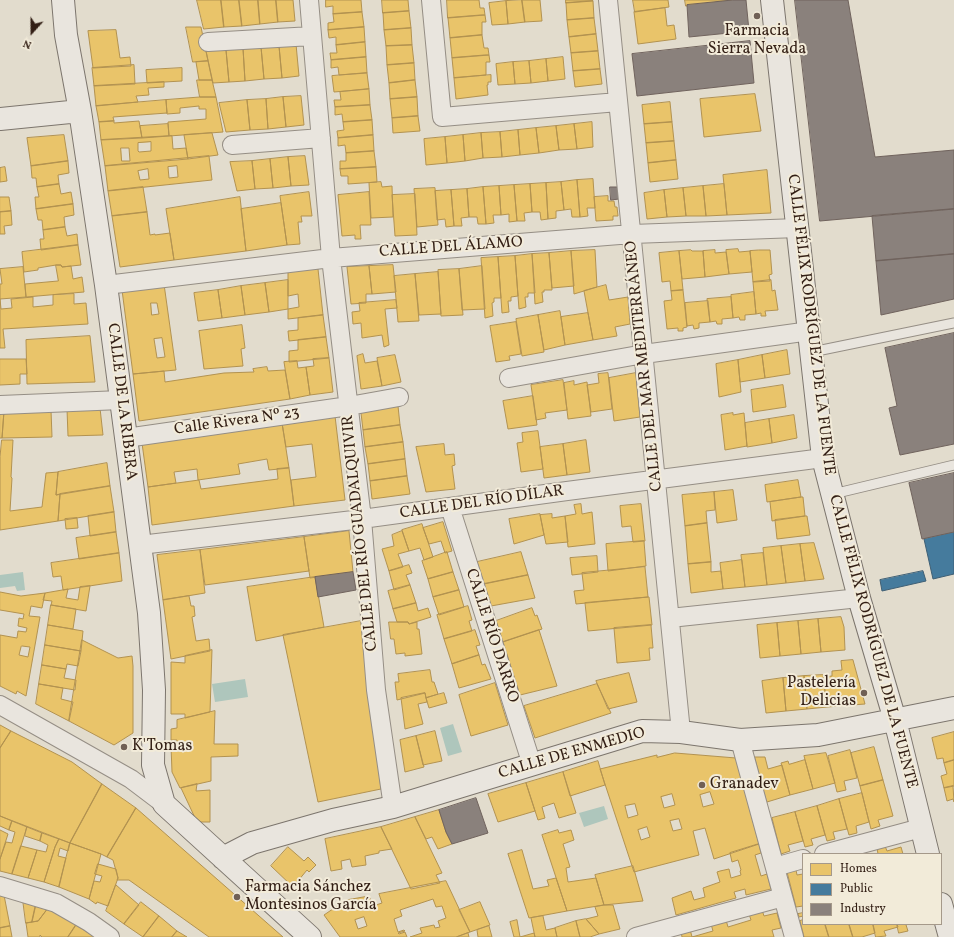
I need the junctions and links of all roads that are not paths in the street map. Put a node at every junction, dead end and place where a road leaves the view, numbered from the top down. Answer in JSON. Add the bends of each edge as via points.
{"nodes":[{"id":1,"x":63,"y":0,"type":"edge"},
{"id":2,"x":310,"y":0,"type":"edge"},
{"id":3,"x":431,"y":0,"type":"edge"},
{"id":4,"x":608,"y":0,"type":"edge"},
{"id":5,"x":772,"y":0,"type":"edge"},
{"id":6,"x":312,"y":36,"type":"junction"},
{"id":7,"x":208,"y":42,"type":"dead end"},
{"id":8,"x":618,"y":102,"type":"junction"},
{"id":9,"x":80,"y":111,"type":"junction"},
{"id":10,"x":0,"y":119,"type":"edge"},
{"id":11,"x":321,"y":138,"type":"junction"},
{"id":12,"x":232,"y":144,"type":"dead end"},
{"id":13,"x":798,"y":228,"type":"junction"},
{"id":14,"x":632,"y":234,"type":"junction"},
{"id":15,"x":331,"y":258,"type":"junction"},
{"id":16,"x":106,"y":285,"type":"junction"},
{"id":17,"x":954,"y":322,"type":"edge"},
{"id":18,"x":811,"y":341,"type":"junction"},
{"id":19,"x":644,"y":354,"type":"junction"},
{"id":20,"x":509,"y":378,"type":"dead end"},
{"id":21,"x":399,"y":397,"type":"dead end"},
{"id":22,"x":121,"y":400,"type":"junction"},
{"id":23,"x":0,"y":405,"type":"edge"},
{"id":24,"x":349,"y":406,"type":"junction"},
{"id":25,"x":126,"y":438,"type":"junction"},
{"id":26,"x":823,"y":458,"type":"junction"},
{"id":27,"x":954,"y":465,"type":"edge"},
{"id":28,"x":656,"y":480,"type":"junction"},
{"id":29,"x":833,"y":494,"type":"junction"},
{"id":30,"x":450,"y":507,"type":"junction"},
{"id":31,"x":362,"y":519,"type":"junction"},
{"id":32,"x":140,"y":544,"type":"junction"},
{"id":33,"x":859,"y":598,"type":"junction"},
{"id":34,"x":670,"y":618,"type":"junction"},
{"id":35,"x":0,"y":705,"type":"edge"},
{"id":36,"x":954,"y":708,"type":"edge"},
{"id":37,"x":895,"y":720,"type":"junction"},
{"id":38,"x":681,"y":732,"type":"junction"},
{"id":39,"x":740,"y":740,"type":"junction"},
{"id":40,"x":532,"y":765,"type":"junction"},
{"id":41,"x":164,"y":804,"type":"junction"},
{"id":42,"x":393,"y":807,"type":"junction"},
{"id":43,"x":922,"y":828,"type":"junction"},
{"id":44,"x":828,"y":853,"type":"edge"},
{"id":45,"x":928,"y":853,"type":"edge"},
{"id":46,"x":223,"y":858,"type":"junction"},
{"id":47,"x":802,"y":859,"type":"edge"},
{"id":48,"x":775,"y":867,"type":"junction"},
{"id":49,"x":0,"y":886,"type":"edge"},
{"id":50,"x":783,"y":897,"type":"junction"},
{"id":51,"x":942,"y":908,"type":"edge"},
{"id":52,"x":669,"y":933,"type":"edge"},
{"id":53,"x":110,"y":937,"type":"edge"},
{"id":54,"x":310,"y":937,"type":"edge"},
{"id":55,"x":636,"y":937,"type":"edge"},
{"id":56,"x":794,"y":937,"type":"edge"},
{"id":57,"x":950,"y":937,"type":"edge"}],
"edges":[{"from":1,"to":9,"type":"street","name":"CALLE DE LA RIBERA","via":[[66,35]]},
{"from":2,"to":6,"type":"street","name":"CALLE DEL RÍO GUADALQUIVIR"},
{"from":3,"to":8,"type":"street","via":[[442,117]]},
{"from":4,"to":8,"type":"street","name":"CALLE DEL MAR MEDITERRÁNEO"},
{"from":5,"to":13,"type":"street","name":"CALLE FÉLIX RODRÍGUEZ DE LA FUENTE"},
{"from":6,"to":7,"type":"street"},
{"from":6,"to":11,"type":"street","name":"CALLE DEL RÍO GUADALQUIVIR"},
{"from":8,"to":14,"type":"street","name":"CALLE DEL MAR MEDITERRÁNEO"},
{"from":9,"to":10,"type":"street"},
{"from":9,"to":16,"type":"street","name":"CALLE DE LA RIBERA"},
{"from":11,"to":12,"type":"street"},
{"from":11,"to":15,"type":"street","name":"CALLE DEL RÍO GUADALQUIVIR"},
{"from":13,"to":14,"type":"street","name":"CALLE DEL ÁLAMO"},
{"from":13,"to":18,"type":"street","name":"CALLE FÉLIX RODRÍGUEZ DE LA FUENTE"},
{"from":14,"to":15,"type":"street","name":"CALLE DEL ÁLAMO"},
{"from":14,"to":19,"type":"street","name":"CALLE DEL MAR MEDITERRÁNEO"},
{"from":15,"to":16,"type":"street","name":"CALLE DEL ÁLAMO"},
{"from":15,"to":24,"type":"street","name":"CALLE DEL RÍO GUADALQUIVIR"},
{"from":16,"to":22,"type":"street","name":"CALLE DE LA RIBERA"},
{"from":17,"to":18,"type":"lane"},
{"from":18,"to":19,"type":"street"},
{"from":18,"to":26,"type":"street","name":"CALLE FÉLIX RODRÍGUEZ DE LA FUENTE"},
{"from":19,"to":20,"type":"street"},
{"from":19,"to":28,"type":"street","name":"CALLE DEL MAR MEDITERRÁNEO"},
{"from":21,"to":24,"type":"street","name":"Calle Rivera Nº 23"},
{"from":22,"to":23,"type":"street"},
{"from":22,"to":25,"type":"street","name":"CALLE DE LA RIBERA"},
{"from":24,"to":25,"type":"street","name":"Calle Rivera Nº 23"},
{"from":24,"to":31,"type":"street","name":"CALLE DEL RÍO GUADALQUIVIR"},
{"from":25,"to":32,"type":"street","name":"CALLE DE LA RIBERA"},
{"from":26,"to":28,"type":"street","name":"CALLE DEL RÍO DÍLAR"},
{"from":26,"to":29,"type":"street","name":"CALLE FÉLIX RODRÍGUEZ DE LA FUENTE"},
{"from":27,"to":29,"type":"lane"},
{"from":28,"to":30,"type":"street","name":"CALLE DEL RÍO DÍLAR"},
{"from":28,"to":34,"type":"street","name":"CALLE DEL MAR MEDITERRÁNEO"},
{"from":29,"to":33,"type":"street","name":"CALLE FÉLIX RODRÍGUEZ DE LA FUENTE"},
{"from":30,"to":31,"type":"street","name":"CALLE DEL RÍO DÍLAR"},
{"from":30,"to":40,"type":"street","name":"CALLE RÍO DARRO"},
{"from":31,"to":32,"type":"street","name":"CALLE DEL RÍO DÍLAR"},
{"from":31,"to":42,"type":"street","name":"CALLE DEL RÍO GUADALQUIVIR","via":[[376,690]]},
{"from":32,"to":41,"type":"street","name":"CALLE DE LA RIBERA","via":[[149,613],[154,690],[153,765]]},
{"from":33,"to":34,"type":"street"},
{"from":33,"to":37,"type":"street","name":"CALLE FÉLIX RODRÍGUEZ DE LA FUENTE"},
{"from":34,"to":38,"type":"street","name":"CALLE DEL MAR MEDITERRÁNEO"},
{"from":35,"to":41,"type":"street","via":[[131,779]]},
{"from":36,"to":37,"type":"street","name":"CALLE DE ENMEDIO"},
{"from":37,"to":39,"type":"street","name":"CALLE DE ENMEDIO","via":[[818,735]]},
{"from":37,"to":43,"type":"street","name":"CALLE FÉLIX RODRÍGUEZ DE LA FUENTE"},
{"from":38,"to":39,"type":"street","name":"CALLE DE ENMEDIO"},
{"from":38,"to":40,"type":"street","name":"CALLE DE ENMEDIO","via":[[642,731]]},
{"from":39,"to":48,"type":"street"},
{"from":40,"to":42,"type":"street","name":"CALLE DE ENMEDIO"},
{"from":41,"to":46,"type":"street"},
{"from":42,"to":46,"type":"street","name":"CALLE DE ENMEDIO","via":[[333,820],[252,843]]},
{"from":43,"to":44,"type":"street"},
{"from":43,"to":45,"type":"street","name":"CALLE FÉLIX RODRÍGUEZ DE LA FUENTE"},
{"from":46,"to":54,"type":"street"},
{"from":47,"to":48,"type":"street"},
{"from":48,"to":50,"type":"street"},
{"from":49,"to":53,"type":"street","via":[[56,903]]},
{"from":50,"to":52,"type":"street"},
{"from":50,"to":56,"type":"street"},
{"from":51,"to":57,"type":"street"},
{"from":52,"to":55,"type":"street"}]}
